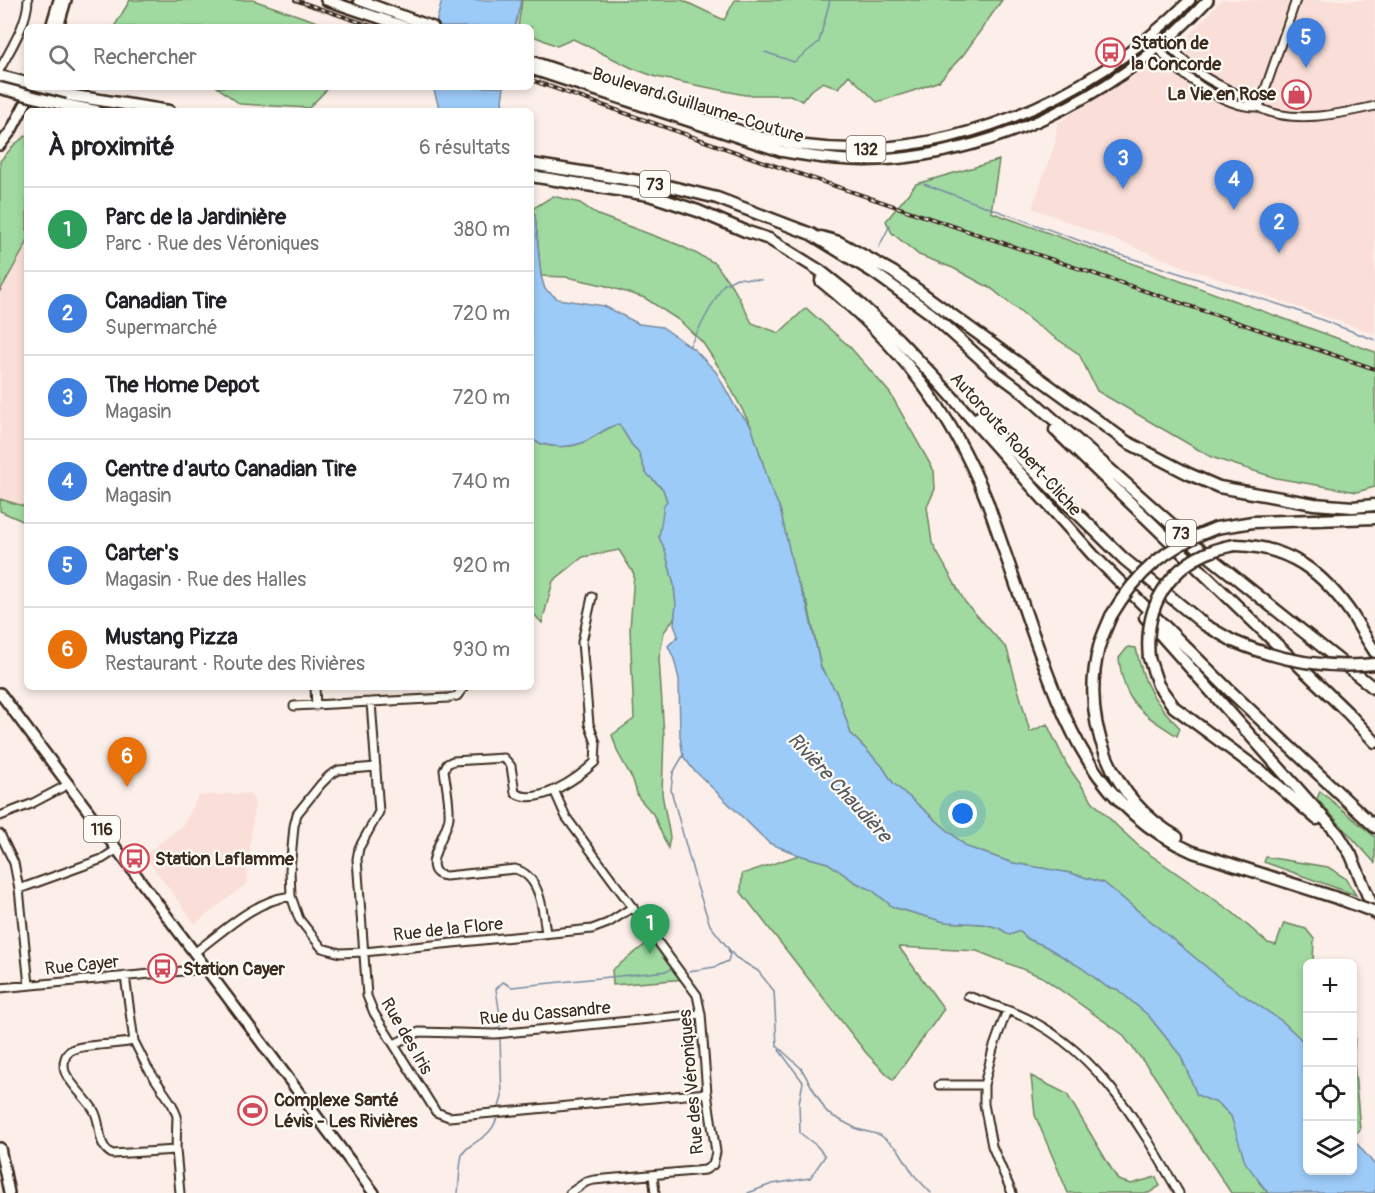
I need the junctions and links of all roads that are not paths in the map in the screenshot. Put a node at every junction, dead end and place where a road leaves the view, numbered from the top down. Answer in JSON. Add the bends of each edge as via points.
{"nodes":[{"id":1,"x":28,"y":0,"type":"edge"},
{"id":2,"x":59,"y":0,"type":"edge"},
{"id":3,"x":66,"y":0,"type":"edge"},
{"id":4,"x":326,"y":0,"type":"edge"},
{"id":5,"x":1191,"y":0,"type":"edge"},
{"id":6,"x":1208,"y":0,"type":"edge"},
{"id":7,"x":1296,"y":0,"type":"edge"},
{"id":8,"x":362,"y":5,"type":"edge"},
{"id":9,"x":52,"y":24,"type":"edge"},
{"id":10,"x":59,"y":24,"type":"edge"},
{"id":11,"x":400,"y":24,"type":"edge"},
{"id":12,"x":423,"y":24,"type":"edge"},
{"id":13,"x":1153,"y":35,"type":"junction"},
{"id":14,"x":1162,"y":44,"type":"junction"},
{"id":15,"x":534,"y":62,"type":"edge"},
{"id":16,"x":0,"y":69,"type":"edge"},
{"id":17,"x":534,"y":70,"type":"edge"},
{"id":18,"x":0,"y":76,"type":"edge"},
{"id":19,"x":562,"y":76,"type":"junction"},
{"id":20,"x":24,"y":82,"type":"edge"},
{"id":21,"x":0,"y":88,"type":"edge"},
{"id":22,"x":31,"y":90,"type":"edge"},
{"id":23,"x":47,"y":90,"type":"edge"},
{"id":24,"x":67,"y":100,"type":"junction"},
{"id":25,"x":1375,"y":106,"type":"edge"},
{"id":26,"x":1259,"y":107,"type":"junction"},
{"id":27,"x":88,"y":108,"type":"edge"},
{"id":28,"x":141,"y":108,"type":"edge"},
{"id":29,"x":0,"y":145,"type":"edge"},
{"id":30,"x":534,"y":165,"type":"edge"},
{"id":31,"x":534,"y":176,"type":"edge"},
{"id":32,"x":572,"y":176,"type":"junction"},
{"id":33,"x":746,"y":231,"type":"junction"},
{"id":34,"x":811,"y":234,"type":"junction"},
{"id":35,"x":993,"y":370,"type":"junction"},
{"id":36,"x":938,"y":381,"type":"junction"},
{"id":37,"x":1375,"y":506,"type":"edge"},
{"id":38,"x":1375,"y":518,"type":"edge"},
{"id":39,"x":1093,"y":555,"type":"junction"},
{"id":40,"x":592,"y":597,"type":"dead end"},
{"id":41,"x":1375,"y":652,"type":"edge"},
{"id":42,"x":1375,"y":664,"type":"edge"},
{"id":43,"x":1375,"y":689,"type":"edge"},
{"id":44,"x":315,"y":690,"type":"edge"},
{"id":45,"x":462,"y":690,"type":"edge"},
{"id":46,"x":0,"y":693,"type":"edge"},
{"id":47,"x":371,"y":702,"type":"junction"},
{"id":48,"x":294,"y":706,"type":"dead end"},
{"id":49,"x":316,"y":706,"type":"junction"},
{"id":50,"x":1375,"y":742,"type":"edge"},
{"id":51,"x":376,"y":767,"type":"junction"},
{"id":52,"x":69,"y":784,"type":"junction"},
{"id":53,"x":554,"y":790,"type":"junction"},
{"id":54,"x":0,"y":816,"type":"edge"},
{"id":55,"x":1375,"y":827,"type":"edge"},
{"id":56,"x":0,"y":834,"type":"edge"},
{"id":57,"x":116,"y":849,"type":"junction"},
{"id":58,"x":1362,"y":878,"type":"junction"},
{"id":59,"x":19,"y":889,"type":"junction"},
{"id":60,"x":1317,"y":892,"type":"junction"},
{"id":61,"x":291,"y":896,"type":"junction"},
{"id":62,"x":633,"y":907,"type":"junction"},
{"id":63,"x":1375,"y":912,"type":"edge"},
{"id":64,"x":546,"y":934,"type":"junction"},
{"id":65,"x":364,"y":952,"type":"junction"},
{"id":66,"x":194,"y":953,"type":"junction"},
{"id":67,"x":203,"y":966,"type":"junction"},
{"id":68,"x":125,"y":976,"type":"junction"},
{"id":69,"x":29,"y":985,"type":"junction"},
{"id":70,"x":0,"y":988,"type":"edge"},
{"id":71,"x":968,"y":996,"type":"dead end"},
{"id":72,"x":1007,"y":1010,"type":"junction"},
{"id":73,"x":701,"y":1014,"type":"junction"},
{"id":74,"x":134,"y":1041,"type":"junction"},
{"id":75,"x":394,"y":1044,"type":"junction"},
{"id":76,"x":939,"y":1085,"type":"dead end"},
{"id":77,"x":984,"y":1085,"type":"junction"},
{"id":78,"x":707,"y":1093,"type":"junction"},
{"id":79,"x":0,"y":1148,"type":"edge"},
{"id":80,"x":176,"y":1150,"type":"junction"},
{"id":81,"x":653,"y":1174,"type":"junction"},
{"id":82,"x":9,"y":1193,"type":"edge"},
{"id":83,"x":180,"y":1193,"type":"edge"},
{"id":84,"x":374,"y":1193,"type":"edge"},
{"id":85,"x":570,"y":1193,"type":"edge"},
{"id":86,"x":655,"y":1193,"type":"edge"},
{"id":87,"x":1012,"y":1193,"type":"edge"},
{"id":88,"x":1179,"y":1193,"type":"edge"}],
"edges":[{"from":1,"to":16,"type":"street","via":[[22,24]]},
{"from":2,"to":9,"type":"main road"},
{"from":3,"to":10,"type":"main road"},
{"from":4,"to":8,"type":"main road"},
{"from":5,"to":13,"type":"main road","name":"Boulevard Guillaume-Couture","number":"132"},
{"from":6,"to":14,"type":"main road","name":"Boulevard Guillaume-Couture","number":"132"},
{"from":7,"to":26,"type":"street"},
{"from":8,"to":11,"type":"main road"},
{"from":8,"to":12,"type":"main road"},
{"from":13,"to":14,"type":"street"},
{"from":13,"to":19,"type":"main road","name":"Boulevard Guillaume-Couture","number":"132","via":[[1088,79],[1012,117],[914,145],[867,149],[798,145],[757,136]]},
{"from":14,"to":19,"type":"main road","name":"Boulevard Guillaume-Couture","number":"132","via":[[1096,90],[1018,129],[978,144],[891,160],[826,159],[780,151]]},
{"from":14,"to":26,"type":"street","via":[[1185,74],[1202,87],[1246,108]]},
{"from":15,"to":19,"type":"main road","name":"Boulevard Guillaume-Couture","number":"132"},
{"from":17,"to":19,"type":"main road","name":"Boulevard Guillaume-Couture","number":"132"},
{"from":18,"to":20,"type":"highway"},
{"from":21,"to":24,"type":"highway","bridge":true},
{"from":22,"to":29,"type":"main road"},
{"from":23,"to":24,"type":"highway"},
{"from":24,"to":27,"type":"highway"},
{"from":24,"to":28,"type":"highway"},
{"from":25,"to":26,"type":"street","via":[[1325,116],[1289,115]]},
{"from":30,"to":32,"type":"highway","number":"73"},
{"from":31,"to":32,"type":"highway","number":"73"},
{"from":32,"to":33,"type":"highway","name":"Autoroute Robert-Cliche","number":"73","via":[[649,195]]},
{"from":32,"to":34,"type":"highway","name":"Autoroute Robert-Cliche","number":"73","via":[[664,185],[717,198]]},
{"from":33,"to":36,"type":"highway","name":"Autoroute Robert-Cliche","number":"73","via":[[769,239],[833,282],[898,339]]},
{"from":33,"to":60,"type":"highway","via":[[822,282],[884,337],[950,423],[987,501],[1059,704],[1076,740],[1108,787],[1145,825],[1176,844]]},
{"from":34,"to":35,"type":"highway","name":"Autoroute Robert-Cliche","number":"73","via":[[904,293]]},
{"from":34,"to":37,"type":"highway","via":[[839,242],[893,272],[1127,442],[1189,474],[1219,487],[1314,504]]},
{"from":35,"to":43,"type":"highway","name":"Autoroute Robert-Cliche","number":"73","via":[[1196,546]]},
{"from":35,"to":50,"type":"highway"},
{"from":36,"to":39,"type":"highway","name":"Autoroute Robert-Cliche","number":"73"},
{"from":36,"to":42,"type":"highway","bridge":true,"via":[[1124,559],[1205,625],[1233,641],[1278,658],[1340,666]]},
{"from":38,"to":60,"type":"highway","bridge":true,"via":[[1253,522],[1216,528],[1183,543],[1159,558],[1132,584],[1111,616],[1099,646],[1094,678],[1101,743],[1114,774],[1152,820],[1178,838]]},
{"from":39,"to":55,"type":"highway","name":"Autoroute Robert-Cliche","number":"73"},
{"from":39,"to":58,"type":"highway","via":[[1319,811],[1338,834]]},
{"from":40,"to":53,"type":"street","via":[[582,642],[597,755],[583,774]]},
{"from":41,"to":58,"type":"highway","bridge":true,"via":[[1334,592],[1310,569],[1284,553],[1235,545],[1198,557],[1168,583],[1151,617],[1148,643],[1158,685],[1174,707],[1302,804],[1331,834]]},
{"from":44,"to":49,"type":"street"},
{"from":45,"to":47,"type":"street","via":[[448,698]]},
{"from":46,"to":52,"type":"main road","number":"116"},
{"from":47,"to":49,"type":"street"},
{"from":47,"to":51,"type":"street","name":"Rue des Iris"},
{"from":48,"to":49,"type":"street"},
{"from":51,"to":61,"type":"street","name":"Rue de la Flore","via":[[339,770],[330,775],[297,814]]},
{"from":51,"to":65,"type":"street","name":"Rue des Iris","via":[[379,812],[357,859]]},
{"from":52,"to":54,"type":"street"},
{"from":52,"to":57,"type":"main road","number":"116"},
{"from":53,"to":62,"type":"street","name":"Rue des Véroniques","via":[[566,816]]},
{"from":53,"to":64,"type":"street","via":[[532,796],[515,793],[511,766],[504,758],[447,764],[444,770],[449,817],[432,865],[439,875],[446,876],[515,868],[525,872],[531,877],[542,907]]},
{"from":56,"to":59,"type":"street","via":[[14,863]]},
{"from":57,"to":59,"type":"street","via":[[102,859]]},
{"from":57,"to":66,"type":"main road","number":"116"},
{"from":58,"to":63,"type":"highway"},
{"from":59,"to":69,"type":"street"},
{"from":60,"to":63,"type":"highway","bridge":true},
{"from":61,"to":65,"type":"street","name":"Rue de la Flore","via":[[299,919],[322,948],[340,953]]},
{"from":61,"to":66,"type":"street","via":[[265,902]]},
{"from":62,"to":64,"type":"street","name":"Rue de la Flore","via":[[600,927]]},
{"from":62,"to":73,"type":"street","name":"Rue des Véroniques","via":[[697,995]]},
{"from":64,"to":65,"type":"street","name":"Rue de la Flore"},
{"from":65,"to":75,"type":"street","name":"Rue des Iris","via":[[370,1005]]},
{"from":66,"to":67,"type":"main road","number":"116"},
{"from":67,"to":68,"type":"street","name":"Rue Cayer"},
{"from":67,"to":84,"type":"main road","number":"116"},
{"from":68,"to":69,"type":"street","name":"Rue Cayer"},
{"from":68,"to":74,"type":"street"},
{"from":69,"to":70,"type":"street","name":"Rue Cayer"},
{"from":71,"to":72,"type":"street"},
{"from":72,"to":77,"type":"street"},
{"from":72,"to":88,"type":"street","via":[[1042,1026],[1103,1077]]},
{"from":73,"to":75,"type":"street","name":"Rue du Cassandre","via":[[495,1034],[419,1032]]},
{"from":73,"to":78,"type":"street","name":"Rue des Véroniques"},
{"from":74,"to":80,"type":"street","via":[[177,1116]]},
{"from":74,"to":80,"type":"street","via":[[75,1048],[64,1059],[66,1073],[96,1114],[106,1151],[112,1154]]},
{"from":75,"to":78,"type":"street","name":"Rue des Iris","via":[[436,1112],[449,1117]]},
{"from":76,"to":77,"type":"street"},
{"from":77,"to":87,"type":"street","via":[[992,1146]]},
{"from":78,"to":81,"type":"street","name":"Rue des Véroniques","via":[[716,1152],[713,1165],[705,1170]]},
{"from":79,"to":82,"type":"main road"},
{"from":80,"to":83,"type":"street"},
{"from":81,"to":85,"type":"street","via":[[594,1180]]},
{"from":81,"to":86,"type":"street"}]}
